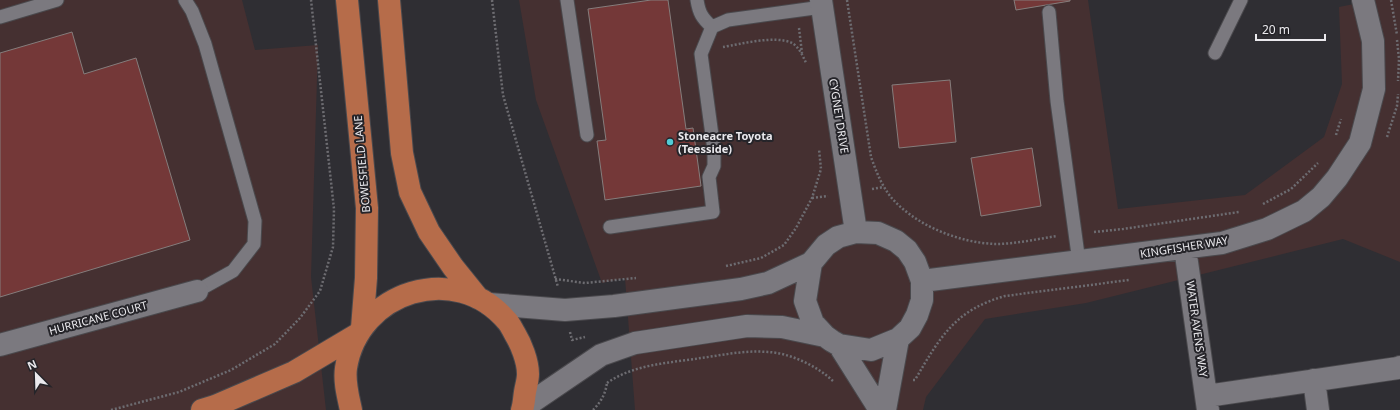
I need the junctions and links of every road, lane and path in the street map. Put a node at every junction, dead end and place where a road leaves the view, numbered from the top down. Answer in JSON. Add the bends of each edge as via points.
{"nodes":[{"id":1,"x":57,"y":0,"type":"edge"},
{"id":2,"x":185,"y":0,"type":"edge"},
{"id":3,"x":311,"y":0,"type":"edge"},
{"id":4,"x":348,"y":0,"type":"edge"},
{"id":5,"x":389,"y":0,"type":"edge"},
{"id":6,"x":492,"y":0,"type":"edge"},
{"id":7,"x":567,"y":0,"type":"edge"},
{"id":8,"x":697,"y":0,"type":"edge"},
{"id":9,"x":848,"y":0,"type":"edge"},
{"id":10,"x":1241,"y":0,"type":"edge"},
{"id":11,"x":1363,"y":0,"type":"edge"},
{"id":12,"x":822,"y":4,"type":"edge"},
{"id":13,"x":1049,"y":12,"type":"dead end"},
{"id":14,"x":0,"y":17,"type":"edge"},
{"id":15,"x":712,"y":27,"type":"junction"},
{"id":16,"x":703,"y":49,"type":"junction"},
{"id":17,"x":1214,"y":53,"type":"dead end"},
{"id":18,"x":807,"y":65,"type":"dead end"},
{"id":19,"x":1343,"y":112,"type":"dead end"},
{"id":20,"x":588,"y":135,"type":"dead end"},
{"id":21,"x":1333,"y":140,"type":"dead end"},
{"id":22,"x":818,"y":147,"type":"dead end"},
{"id":23,"x":1321,"y":157,"type":"dead end"},
{"id":24,"x":1257,"y":206,"type":"dead end"},
{"id":25,"x":1244,"y":211,"type":"dead end"},
{"id":26,"x":610,"y":227,"type":"dead end"},
{"id":27,"x":856,"y":232,"type":"junction"},
{"id":28,"x":1076,"y":234,"type":"junction"},
{"id":29,"x":1185,"y":248,"type":"junction"},
{"id":30,"x":1079,"y":262,"type":"junction"},
{"id":31,"x":811,"y":263,"type":"junction"},
{"id":32,"x":720,"y":267,"type":"dead end"},
{"id":33,"x":640,"y":278,"type":"dead end"},
{"id":34,"x":922,"y":281,"type":"junction"},
{"id":35,"x":197,"y":291,"type":"joint"},
{"id":36,"x":483,"y":301,"type":"junction"},
{"id":37,"x":360,"y":331,"type":"junction"},
{"id":38,"x":898,"y":339,"type":"junction"},
{"id":39,"x":832,"y":341,"type":"junction"},
{"id":40,"x":0,"y":345,"type":"edge"},
{"id":41,"x":1400,"y":367,"type":"edge"},
{"id":42,"x":1314,"y":380,"type":"junction"},
{"id":43,"x":607,"y":383,"type":"dead end"},
{"id":44,"x":1208,"y":403,"type":"edge"},
{"id":45,"x":122,"y":409,"type":"edge"},
{"id":46,"x":523,"y":409,"type":"edge"},
{"id":47,"x":111,"y":410,"type":"edge"},
{"id":48,"x":202,"y":410,"type":"edge"},
{"id":49,"x":351,"y":410,"type":"edge"},
{"id":50,"x":593,"y":410,"type":"edge"},
{"id":51,"x":880,"y":410,"type":"edge"},
{"id":52,"x":885,"y":410,"type":"edge"},
{"id":53,"x":1318,"y":410,"type":"edge"}],
"edges":[{"from":1,"to":14,"type":"lane"},
{"from":2,"to":35,"type":"lane","via":[[205,44],[255,221],[254,244],[233,271]]},
{"from":3,"to":45,"type":"path","via":[[334,209],[333,247],[320,290],[300,318],[275,344],[231,370],[179,392]]},
{"from":4,"to":37,"type":"main road","name":"BOWESFIELD LANE","via":[[367,208],[366,278]]},
{"from":5,"to":36,"type":"main road","via":[[402,153],[410,192],[429,232],[453,267]]},
{"from":6,"to":33,"type":"path","via":[[503,95],[555,279],[585,283]]},
{"from":7,"to":20,"type":"lane"},
{"from":8,"to":15,"type":"lane","via":[[703,20]]},
{"from":9,"to":28,"type":"path","via":[[871,157],[879,178],[891,196],[918,220],[963,240],[996,244]]},
{"from":10,"to":17,"type":"lane"},
{"from":11,"to":29,"type":"street","name":"KINGFISHER WAY","via":[[1373,41],[1374,89],[1360,143],[1337,178],[1321,197],[1304,211],[1266,229],[1222,243]]},
{"from":12,"to":15,"type":"lane","via":[[728,20]]},
{"from":12,"to":27,"type":"street","name":"CYGNET DRIVE"},
{"from":13,"to":28,"type":"lane","via":[[1057,101]]},
{"from":15,"to":16,"type":"lane"},
{"from":16,"to":18,"type":"path","via":[[781,40],[792,44],[803,54]]},
{"from":16,"to":26,"type":"lane","via":[[701,54],[714,150],[714,166],[709,177],[713,212]]},
{"from":19,"to":21,"type":"path"},
{"from":22,"to":32,"type":"path","via":[[821,169],[812,198],[784,245],[761,258]]},
{"from":23,"to":24,"type":"path","via":[[1291,189]]},
{"from":25,"to":28,"type":"path"},
{"from":27,"to":31,"type":"street","via":[[838,237],[826,245]]},
{"from":27,"to":34,"type":"street","via":[[878,233],[896,241],[907,250],[915,262]]},
{"from":28,"to":30,"type":"lane"},
{"from":29,"to":30,"type":"street","name":"KINGFISHER WAY"},
{"from":29,"to":44,"type":"street","name":"WATER AVENS WAY"},
{"from":30,"to":34,"type":"street","name":"KINGFISHER WAY"},
{"from":31,"to":36,"type":"street","via":[[768,283],[741,289],[614,306],[565,310]]},
{"from":31,"to":39,"type":"street","via":[[805,301],[814,323]]},
{"from":34,"to":38,"type":"street","via":[[922,300],[917,315],[910,328]]},
{"from":35,"to":40,"type":"street","name":"HURRICANE COURT"},
{"from":36,"to":37,"type":"main road","via":[[455,290],[437,288],[407,294],[379,309]]},
{"from":36,"to":46,"type":"main road","via":[[507,321],[521,344],[528,373]]},
{"from":37,"to":48,"type":"main road","via":[[294,372]]},
{"from":37,"to":49,"type":"main road","via":[[346,369],[346,387]]},
{"from":38,"to":39,"type":"street","via":[[871,350]]},
{"from":38,"to":52,"type":"street"},
{"from":39,"to":46,"type":"street","via":[[782,327],[746,326],[635,343],[601,355]]},
{"from":39,"to":51,"type":"street"},
{"from":41,"to":42,"type":"street"},
{"from":42,"to":44,"type":"street"},
{"from":42,"to":53,"type":"street"},
{"from":43,"to":50,"type":"path","via":[[599,404]]},
{"from":45,"to":47,"type":"path"}]}
